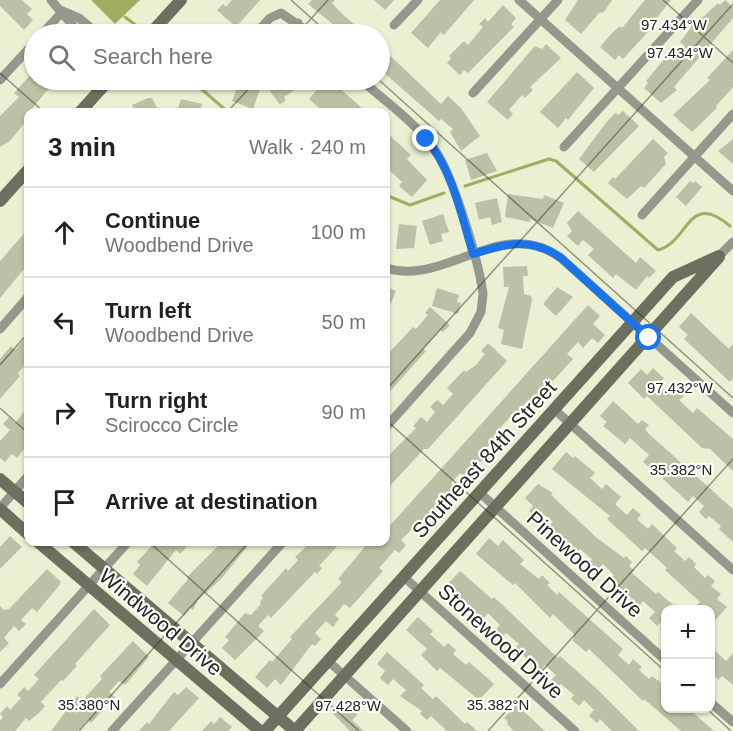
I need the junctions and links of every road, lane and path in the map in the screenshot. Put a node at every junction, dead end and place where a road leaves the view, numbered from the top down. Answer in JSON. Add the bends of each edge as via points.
{"nodes":[{"id":1,"x":51,"y":0,"type":"edge"},
{"id":2,"x":181,"y":0,"type":"edge"},
{"id":3,"x":418,"y":0,"type":"edge"},
{"id":4,"x":519,"y":0,"type":"edge"},
{"id":5,"x":558,"y":0,"type":"edge"},
{"id":6,"x":698,"y":0,"type":"edge"},
{"id":7,"x":63,"y":12,"type":"junction"},
{"id":8,"x":541,"y":20,"type":"junction"},
{"id":9,"x":298,"y":23,"type":"edge"},
{"id":10,"x":52,"y":24,"type":"edge"},
{"id":11,"x":69,"y":24,"type":"edge"},
{"id":12,"x":86,"y":24,"type":"edge"},
{"id":13,"x":159,"y":24,"type":"edge"},
{"id":14,"x":264,"y":24,"type":"edge"},
{"id":15,"x":394,"y":26,"type":"dead end"},
{"id":16,"x":24,"y":54,"type":"edge"},
{"id":17,"x":0,"y":80,"type":"edge"},
{"id":18,"x":618,"y":88,"type":"junction"},
{"id":19,"x":100,"y":90,"type":"edge"},
{"id":20,"x":372,"y":90,"type":"edge"},
{"id":21,"x":473,"y":93,"type":"dead end"},
{"id":22,"x":84,"y":108,"type":"edge"},
{"id":23,"x":733,"y":114,"type":"edge"},
{"id":24,"x":564,"y":147,"type":"dead end"},
{"id":25,"x":694,"y":157,"type":"junction"},
{"id":26,"x":24,"y":174,"type":"edge"},
{"id":27,"x":733,"y":190,"type":"edge"},
{"id":28,"x":0,"y":201,"type":"edge"},
{"id":29,"x":642,"y":215,"type":"dead end"},
{"id":30,"x":733,"y":242,"type":"edge"},
{"id":31,"x":473,"y":254,"type":"junction"},
{"id":32,"x":719,"y":256,"type":"junction"},
{"id":33,"x":390,"y":268,"type":"edge"},
{"id":34,"x":24,"y":302,"type":"edge"},
{"id":35,"x":632,"y":323,"type":"junction"},
{"id":36,"x":0,"y":329,"type":"edge"},
{"id":37,"x":649,"y":338,"type":"junction"},
{"id":38,"x":555,"y":410,"type":"junction"},
{"id":39,"x":733,"y":413,"type":"edge"},
{"id":40,"x":390,"y":423,"type":"edge"},
{"id":41,"x":572,"y":424,"type":"junction"},
{"id":42,"x":0,"y":479,"type":"edge"},
{"id":43,"x":24,"y":481,"type":"edge"},
{"id":44,"x":15,"y":491,"type":"junction"},
{"id":45,"x":480,"y":493,"type":"junction"},
{"id":46,"x":24,"y":499,"type":"edge"},
{"id":47,"x":497,"y":508,"type":"junction"},
{"id":48,"x":0,"y":509,"type":"edge"},
{"id":49,"x":24,"y":530,"type":"edge"},
{"id":50,"x":43,"y":546,"type":"edge"},
{"id":51,"x":78,"y":546,"type":"edge"},
{"id":52,"x":124,"y":546,"type":"edge"},
{"id":53,"x":278,"y":546,"type":"edge"},
{"id":54,"x":104,"y":568,"type":"junction"},
{"id":55,"x":733,"y":570,"type":"edge"},
{"id":56,"x":404,"y":577,"type":"junction"},
{"id":57,"x":89,"y":585,"type":"junction"},
{"id":58,"x":421,"y":592,"type":"junction"},
{"id":59,"x":191,"y":643,"type":"junction"},
{"id":60,"x":664,"y":659,"type":"edge"},
{"id":61,"x":176,"y":660,"type":"junction"},
{"id":62,"x":328,"y":661,"type":"junction"},
{"id":63,"x":346,"y":676,"type":"junction"},
{"id":64,"x":0,"y":684,"type":"edge"},
{"id":65,"x":715,"y":706,"type":"edge"},
{"id":66,"x":278,"y":716,"type":"junction"},
{"id":67,"x":733,"y":722,"type":"edge"},
{"id":68,"x":112,"y":731,"type":"edge"},
{"id":69,"x":260,"y":731,"type":"edge"},
{"id":70,"x":265,"y":731,"type":"edge"},
{"id":71,"x":295,"y":731,"type":"edge"},
{"id":72,"x":407,"y":731,"type":"edge"},
{"id":73,"x":575,"y":731,"type":"edge"}],
"edges":[{"from":1,"to":7,"type":"street"},
{"from":2,"to":13,"type":"street"},
{"from":3,"to":15,"type":"street"},
{"from":4,"to":8,"type":"street"},
{"from":5,"to":8,"type":"street"},
{"from":6,"to":18,"type":"street"},
{"from":7,"to":10,"type":"street"},
{"from":7,"to":11,"type":"street"},
{"from":7,"to":12,"type":"street"},
{"from":8,"to":18,"type":"street"},
{"from":8,"to":21,"type":"street"},
{"from":9,"to":14,"type":"street","via":[[281,13]]},
{"from":16,"to":17,"type":"street"},
{"from":18,"to":24,"type":"street"},
{"from":18,"to":25,"type":"street"},
{"from":19,"to":22,"type":"street"},
{"from":20,"to":31,"type":"street","via":[[434,148],[451,183]]},
{"from":23,"to":25,"type":"street"},
{"from":25,"to":27,"type":"street"},
{"from":25,"to":29,"type":"street"},
{"from":26,"to":28,"type":"street"},
{"from":30,"to":32,"type":"street","name":"Southeast 84th Street"},
{"from":31,"to":33,"type":"street","via":[[414,271]]},
{"from":31,"to":35,"type":"street","via":[[522,242],[545,248]]},
{"from":31,"to":40,"type":"street","via":[[483,294],[478,320]]},
{"from":32,"to":35,"type":"street","name":"Southeast 84th Street","via":[[673,277]]},
{"from":32,"to":37,"type":"street","name":"Southeast 84th Street"},
{"from":34,"to":36,"type":"street"},
{"from":35,"to":37,"type":"street"},
{"from":35,"to":38,"type":"street","name":"Southeast 84th Street"},
{"from":37,"to":39,"type":"street"},
{"from":37,"to":41,"type":"street","name":"Southeast 84th Street"},
{"from":38,"to":41,"type":"street"},
{"from":38,"to":45,"type":"street","name":"Southeast 84th Street"},
{"from":41,"to":47,"type":"street","name":"Southeast 84th Street"},
{"from":41,"to":55,"type":"street"},
{"from":42,"to":44,"type":"street"},
{"from":43,"to":44,"type":"street"},
{"from":44,"to":46,"type":"street"},
{"from":44,"to":48,"type":"street"},
{"from":45,"to":47,"type":"street","name":"Pinewood Drive"},
{"from":45,"to":56,"type":"street","name":"Southeast 84th Street"},
{"from":47,"to":58,"type":"street","name":"Southeast 84th Street"},
{"from":47,"to":60,"type":"street","name":"Pinewood Drive"},
{"from":48,"to":49,"type":"street"},
{"from":50,"to":57,"type":"street","name":"Windwood Drive"},
{"from":51,"to":54,"type":"street","name":"Windwood Drive"},
{"from":52,"to":54,"type":"street"},
{"from":53,"to":59,"type":"street"},
{"from":54,"to":57,"type":"street"},
{"from":54,"to":59,"type":"street","name":"Windwood Drive"},
{"from":56,"to":58,"type":"street","name":"Stonewood Drive"},
{"from":56,"to":62,"type":"street","name":"Southeast 84th Street"},
{"from":57,"to":61,"type":"street","name":"Windwood Drive"},
{"from":57,"to":64,"type":"street"},
{"from":58,"to":63,"type":"street","name":"Southeast 84th Street"},
{"from":58,"to":73,"type":"street","name":"Stonewood Drive"},
{"from":59,"to":61,"type":"street"},
{"from":59,"to":66,"type":"street","name":"Windwood Drive"},
{"from":61,"to":68,"type":"street"},
{"from":61,"to":69,"type":"street","name":"Windwood Drive"},
{"from":62,"to":63,"type":"street"},
{"from":62,"to":66,"type":"street","name":"Southeast 84th Street"},
{"from":63,"to":71,"type":"street","name":"Southeast 84th Street"},
{"from":63,"to":72,"type":"street"},
{"from":65,"to":67,"type":"street"},
{"from":66,"to":70,"type":"street","name":"Southeast 84th Street"},
{"from":66,"to":71,"type":"street","name":"Windwood Drive"}]}
